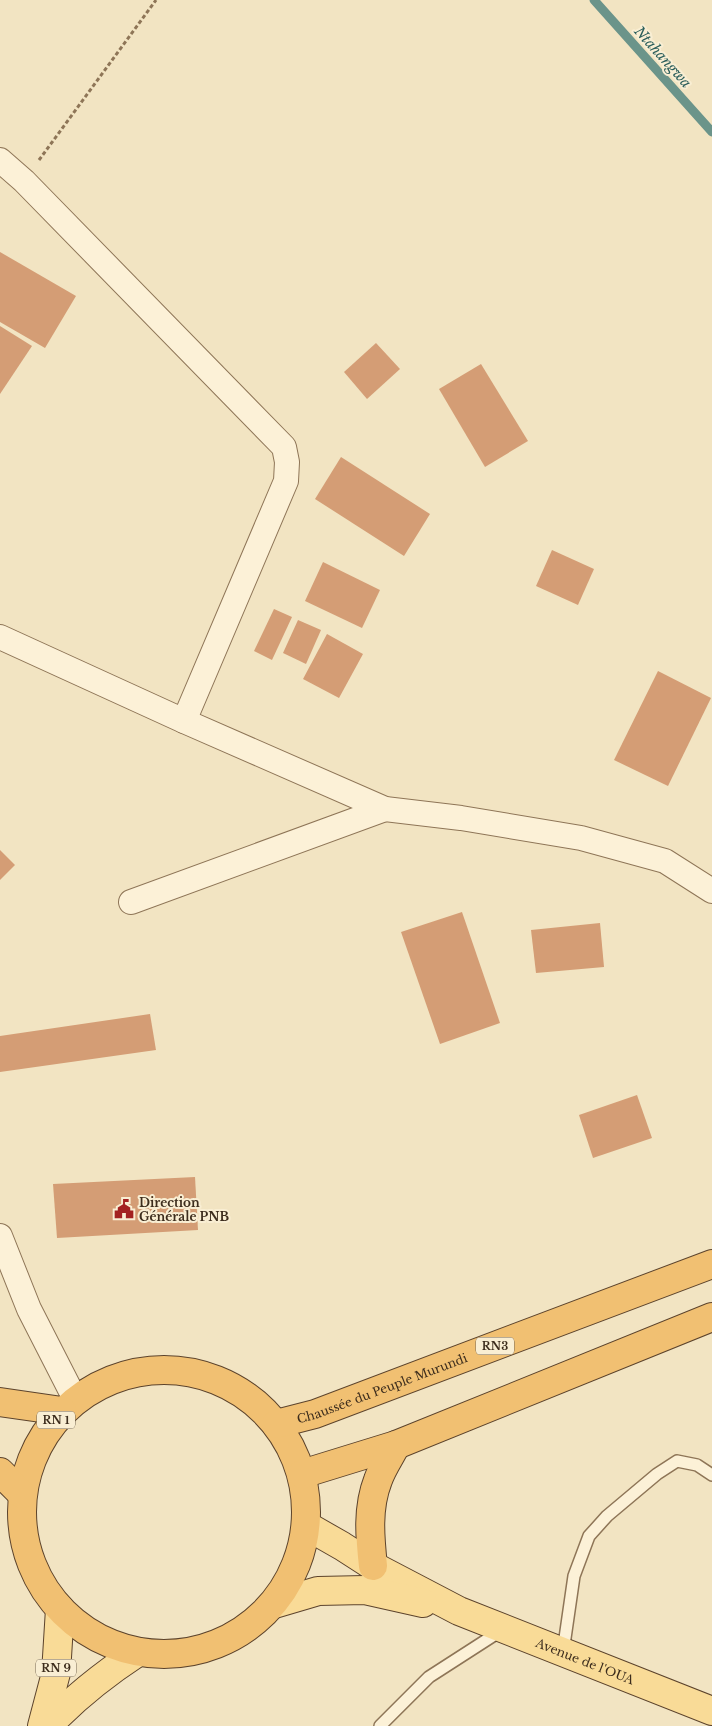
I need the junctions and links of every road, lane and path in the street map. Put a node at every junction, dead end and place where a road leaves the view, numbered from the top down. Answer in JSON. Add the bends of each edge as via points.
{"nodes":[{"id":1,"x":156,"y":0,"type":"edge"},
{"id":2,"x":0,"y":160,"type":"edge"},
{"id":3,"x":24,"y":181,"type":"junction"},
{"id":4,"x":0,"y":636,"type":"edge"},
{"id":5,"x":184,"y":721,"type":"junction"},
{"id":6,"x":385,"y":809,"type":"junction"},
{"id":7,"x":712,"y":891,"type":"edge"},
{"id":8,"x":131,"y":902,"type":"dead end"},
{"id":9,"x":0,"y":1236,"type":"edge"},
{"id":10,"x":712,"y":1264,"type":"edge"},
{"id":11,"x":712,"y":1317,"type":"edge"},
{"id":12,"x":0,"y":1402,"type":"edge"},
{"id":13,"x":68,"y":1405,"type":"junction"},
{"id":14,"x":276,"y":1424,"type":"junction"},
{"id":15,"x":396,"y":1445,"type":"junction"},
{"id":16,"x":0,"y":1472,"type":"edge"},
{"id":17,"x":302,"y":1474,"type":"junction"},
{"id":18,"x":712,"y":1475,"type":"edge"},
{"id":19,"x":22,"y":1494,"type":"junction"},
{"id":20,"x":307,"y":1526,"type":"junction"},
{"id":21,"x":373,"y":1566,"type":"junction"},
{"id":22,"x":274,"y":1604,"type":"junction"},
{"id":23,"x":60,"y":1609,"type":"junction"},
{"id":24,"x":459,"y":1611,"type":"junction"},
{"id":25,"x":504,"y":1629,"type":"junction"},
{"id":26,"x":138,"y":1652,"type":"junction"},
{"id":27,"x":563,"y":1652,"type":"junction"},
{"id":28,"x":712,"y":1711,"type":"edge"},
{"id":29,"x":42,"y":1726,"type":"edge"},
{"id":30,"x":48,"y":1726,"type":"edge"},
{"id":31,"x":380,"y":1726,"type":"edge"}],
"edges":[{"from":1,"to":3,"type":"path"},
{"from":2,"to":3,"type":"street"},
{"from":3,"to":5,"type":"street","via":[[284,447],[286,481]]},
{"from":4,"to":5,"type":"street"},
{"from":5,"to":6,"type":"street"},
{"from":6,"to":7,"type":"street","via":[[582,838],[665,861]]},
{"from":6,"to":8,"type":"street"},
{"from":9,"to":13,"type":"street"},
{"from":10,"to":14,"type":"highway","name":"Chaussée du Peuple Murundi","number":"RN3","via":[[315,1414]]},
{"from":11,"to":15,"type":"highway"},
{"from":12,"to":13,"type":"highway","number":"RN 1"},
{"from":13,"to":14,"type":"highway","number":"RN 1","via":[[102,1382],[133,1372],[165,1369],[196,1372],[227,1384],[254,1400]]},
{"from":13,"to":19,"type":"highway","number":"RN 1","via":[[35,1449]]},
{"from":14,"to":17,"type":"highway","number":"RN 1","via":[[292,1448]]},
{"from":15,"to":17,"type":"highway"},
{"from":15,"to":21,"type":"highway","via":[[377,1481],[370,1510]]},
{"from":16,"to":19,"type":"highway"},
{"from":17,"to":20,"type":"highway","number":"RN 1"},
{"from":18,"to":27,"type":"lane","via":[[696,1465],[677,1461],[607,1516],[589,1536],[574,1576]]},
{"from":19,"to":23,"type":"highway","number":"RN 1","via":[[22,1525],[28,1556],[41,1584]]},
{"from":20,"to":21,"type":"main road","name":"Avenue de l'OUA"},
{"from":20,"to":22,"type":"highway","number":"RN 1","via":[[296,1568]]},
{"from":21,"to":24,"type":"main road","name":"Avenue de l'OUA"},
{"from":22,"to":24,"type":"main road","name":"Avenue de l'OUA","via":[[318,1592],[365,1590]]},
{"from":22,"to":26,"type":"highway","number":"RN 1","via":[[252,1625],[227,1641],[198,1651],[176,1654]]},
{"from":23,"to":26,"type":"highway","number":"RN 1","via":[[110,1644]]},
{"from":23,"to":29,"type":"main road","number":"RN 9","via":[[56,1673]]},
{"from":24,"to":25,"type":"main road","name":"Avenue de l'OUA"},
{"from":25,"to":27,"type":"main road","name":"Avenue de l'OUA"},
{"from":25,"to":31,"type":"lane","via":[[429,1677]]},
{"from":26,"to":30,"type":"main road","number":"RN 9","via":[[113,1668]]},
{"from":27,"to":28,"type":"main road","name":"Avenue de l'OUA"}]}
